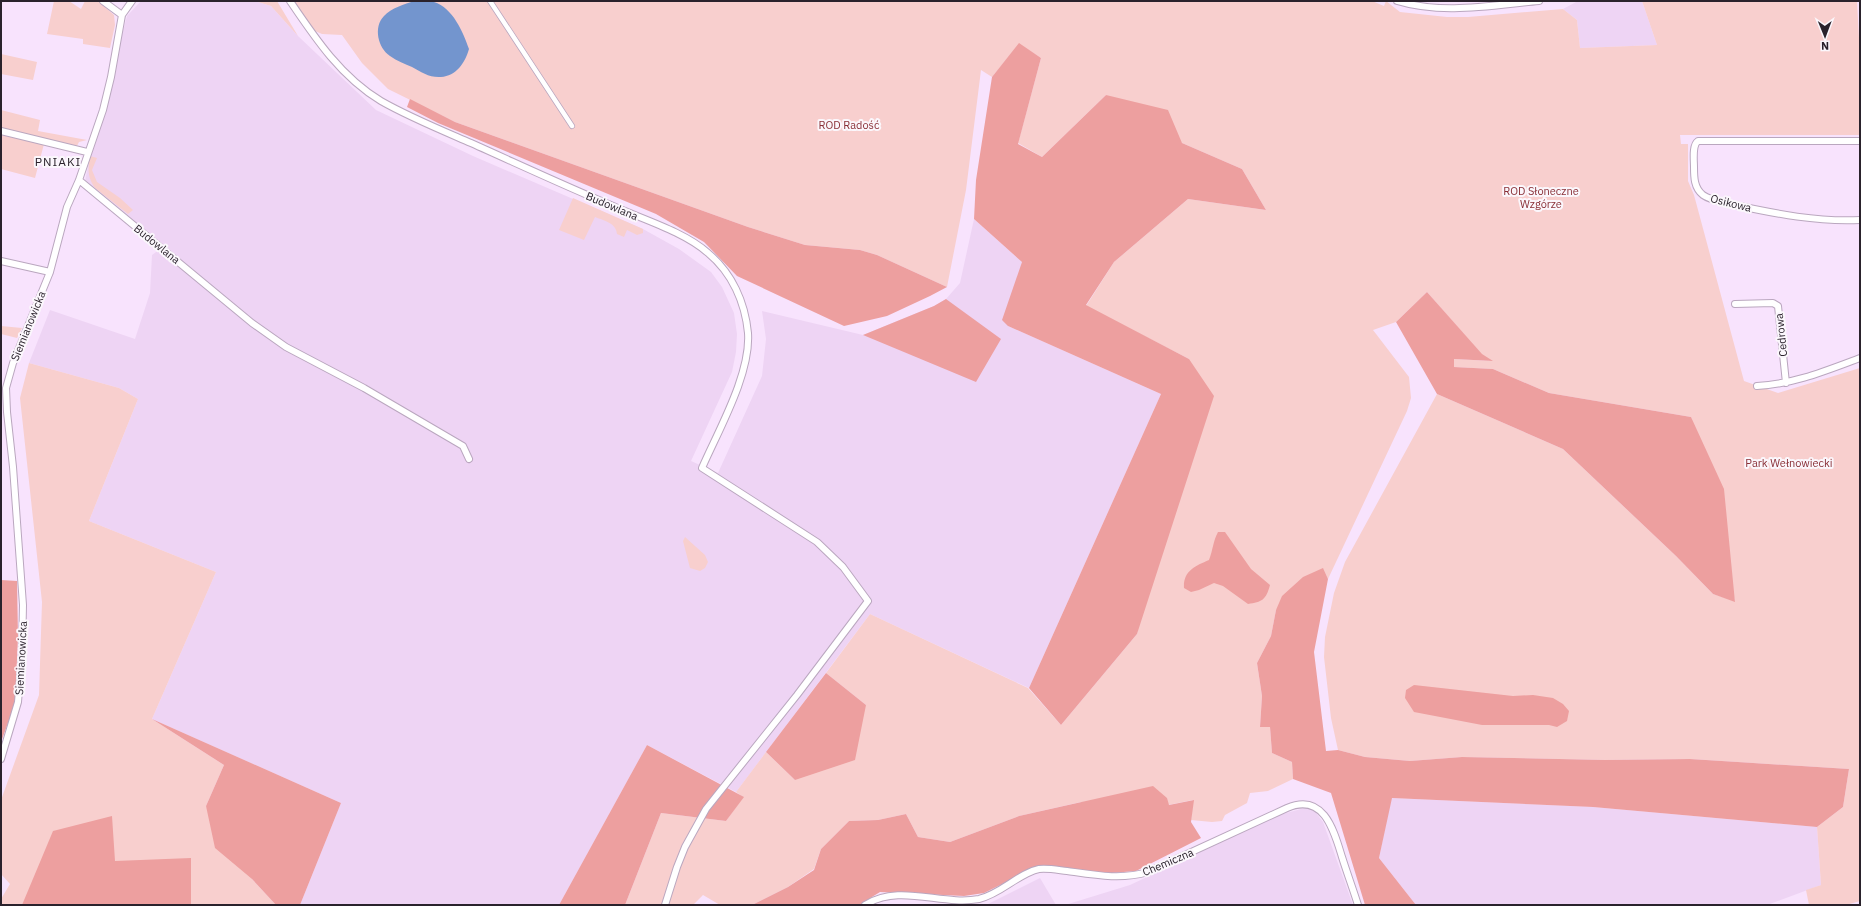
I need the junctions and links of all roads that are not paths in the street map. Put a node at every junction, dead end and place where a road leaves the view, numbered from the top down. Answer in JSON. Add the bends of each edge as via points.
{"nodes":[{"id":1,"x":103,"y":1,"type":"edge"},
{"id":2,"x":132,"y":1,"type":"edge"},
{"id":3,"x":290,"y":1,"type":"edge"},
{"id":4,"x":490,"y":1,"type":"edge"},
{"id":5,"x":1397,"y":1,"type":"edge"},
{"id":6,"x":1539,"y":1,"type":"edge"},
{"id":7,"x":1452,"y":4,"type":"edge"},
{"id":8,"x":122,"y":15,"type":"junction"},
{"id":9,"x":572,"y":126,"type":"dead end"},
{"id":10,"x":1,"y":131,"type":"edge"},
{"id":11,"x":1860,"y":141,"type":"edge"},
{"id":12,"x":87,"y":152,"type":"junction"},
{"id":13,"x":79,"y":180,"type":"junction"},
{"id":14,"x":1860,"y":220,"type":"edge"},
{"id":15,"x":1,"y":261,"type":"edge"},
{"id":16,"x":50,"y":272,"type":"junction"},
{"id":17,"x":1735,"y":304,"type":"dead end"},
{"id":18,"x":1860,"y":358,"type":"edge"},
{"id":19,"x":1786,"y":383,"type":"junction"},
{"id":20,"x":1756,"y":386,"type":"dead end"},
{"id":21,"x":469,"y":459,"type":"dead end"},
{"id":22,"x":1,"y":759,"type":"edge"},
{"id":23,"x":665,"y":905,"type":"edge"},
{"id":24,"x":865,"y":905,"type":"edge"},
{"id":25,"x":1358,"y":905,"type":"edge"}],
"edges":[{"from":1,"to":8,"type":"street"},
{"from":2,"to":8,"type":"street","name":"Siemianowicka"},
{"from":3,"to":23,"type":"street","name":"Budowlana","via":[[328,55],[350,77],[381,101],[686,238],[707,252],[724,268],[740,295],[746,319],[748,346],[741,378],[702,468],[817,542],[843,567],[868,601],[797,695],[706,808],[682,854]]},
{"from":4,"to":9,"type":"street"},
{"from":5,"to":7,"type":"street","via":[[1431,8]]},
{"from":6,"to":7,"type":"street"},
{"from":8,"to":12,"type":"street","name":"Siemianowicka","via":[[111,77]]},
{"from":10,"to":12,"type":"street"},
{"from":11,"to":14,"type":"street","name":"Osikowa","via":[[1698,141],[1695,146],[1694,177],[1700,192],[1710,199],[1780,215],[1840,221]]},
{"from":12,"to":13,"type":"street","name":"Siemianowicka"},
{"from":13,"to":16,"type":"street","name":"Siemianowicka","via":[[67,207]]},
{"from":13,"to":21,"type":"street","name":"Budowlana","via":[[234,308],[286,347],[364,388],[463,446]]},
{"from":15,"to":16,"type":"street"},
{"from":16,"to":22,"type":"street","name":"Siemianowicka","via":[[13,363],[6,388],[23,605],[18,702]]},
{"from":17,"to":19,"type":"street","name":"Cedrowa","via":[[1773,303],[1778,306]]},
{"from":18,"to":19,"type":"street"},
{"from":19,"to":20,"type":"street"},
{"from":24,"to":25,"type":"street","name":"Chemiczna","via":[[880,898],[896,895],[957,900],[981,898],[1040,869],[1114,877],[1135,876],[1299,804],[1315,808],[1328,820],[1337,839]]}]}
